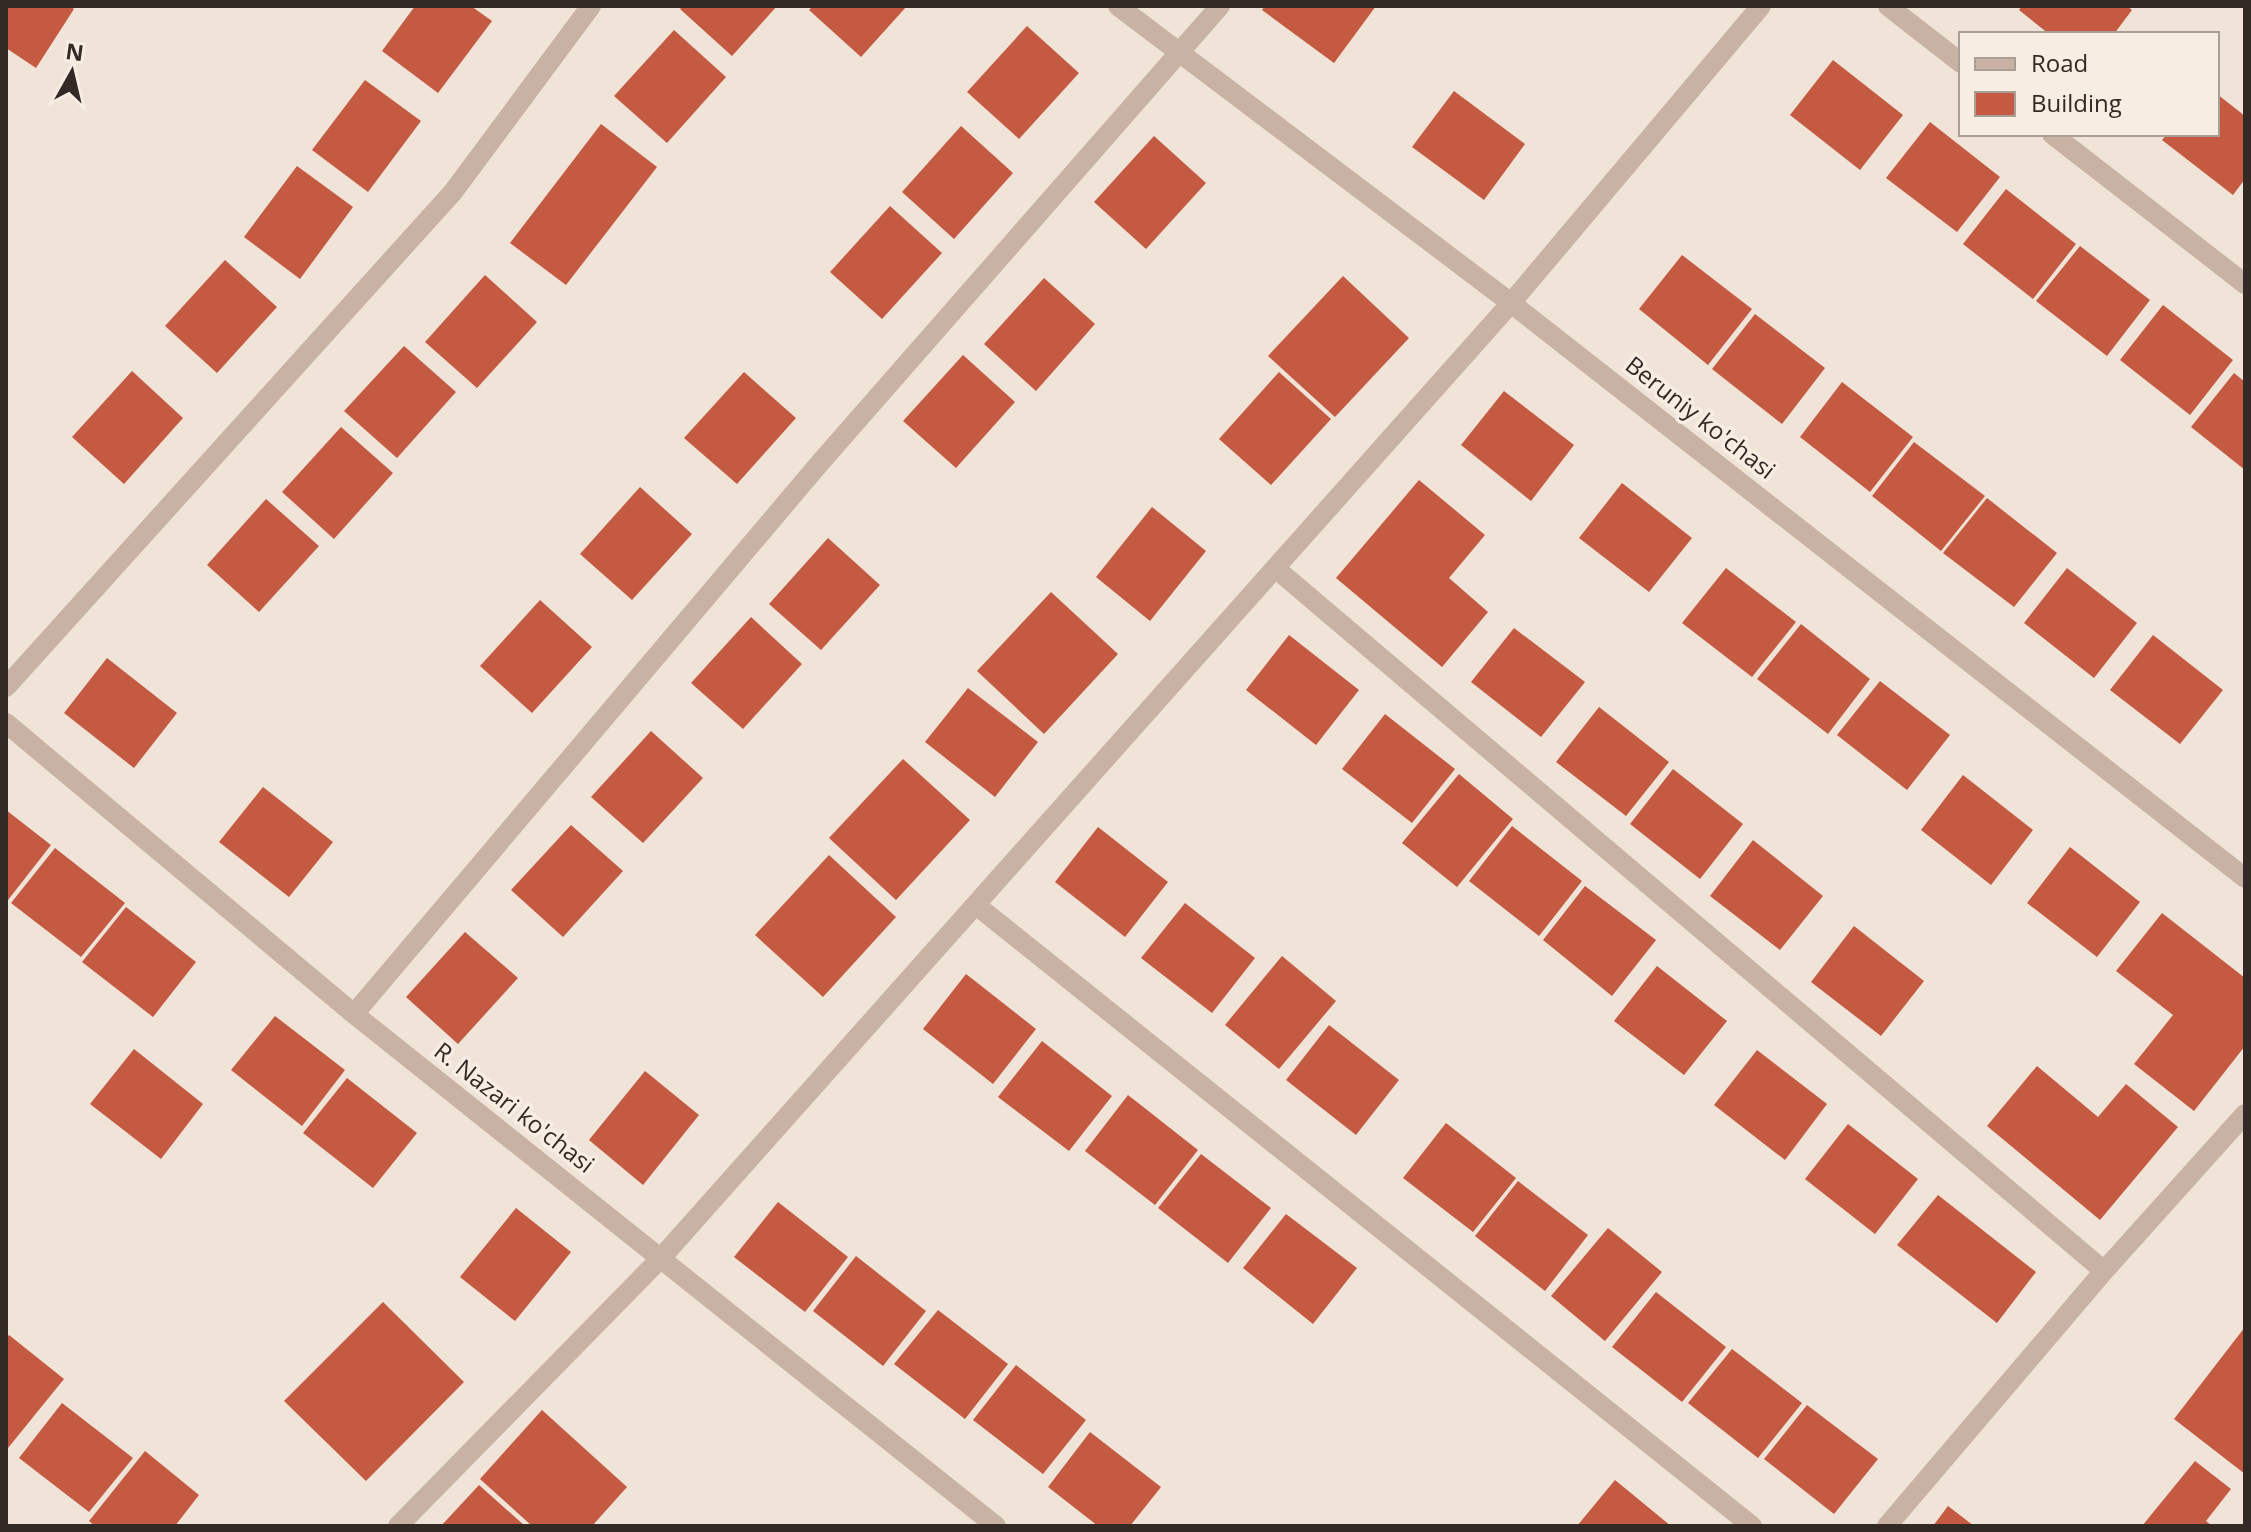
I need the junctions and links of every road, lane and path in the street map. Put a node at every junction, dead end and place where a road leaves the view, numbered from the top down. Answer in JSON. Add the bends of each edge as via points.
{"nodes":[{"id":1,"x":591,"y":6,"type":"edge"},
{"id":2,"x":1118,"y":6,"type":"edge"},
{"id":3,"x":1220,"y":6,"type":"edge"},
{"id":4,"x":1761,"y":6,"type":"edge"},
{"id":5,"x":1888,"y":6,"type":"edge"},
{"id":6,"x":1181,"y":51,"type":"junction"},
{"id":7,"x":1959,"y":61,"type":"edge"},
{"id":8,"x":2055,"y":136,"type":"edge"},
{"id":9,"x":2245,"y":284,"type":"edge"},
{"id":10,"x":1511,"y":303,"type":"junction"},
{"id":11,"x":1275,"y":568,"type":"junction"},
{"id":12,"x":6,"y":687,"type":"edge"},
{"id":13,"x":6,"y":723,"type":"edge"},
{"id":14,"x":2245,"y":878,"type":"edge"},
{"id":15,"x":976,"y":905,"type":"junction"},
{"id":16,"x":354,"y":1014,"type":"junction"},
{"id":17,"x":2245,"y":1114,"type":"edge"},
{"id":18,"x":661,"y":1258,"type":"junction"},
{"id":19,"x":2104,"y":1271,"type":"junction"},
{"id":20,"x":398,"y":1526,"type":"edge"},
{"id":21,"x":996,"y":1526,"type":"edge"},
{"id":22,"x":1752,"y":1526,"type":"edge"},
{"id":23,"x":1887,"y":1526,"type":"edge"}],
"edges":[{"from":1,"to":12,"type":"street","via":[[453,192]]},
{"from":2,"to":6,"type":"street","name":"Beruniy ko'chasi"},
{"from":3,"to":6,"type":"street"},
{"from":4,"to":10,"type":"street"},
{"from":5,"to":7,"type":"street"},
{"from":6,"to":10,"type":"street","name":"Beruniy ko'chasi"},
{"from":6,"to":16,"type":"street","via":[[819,464]]},
{"from":8,"to":9,"type":"street"},
{"from":10,"to":11,"type":"street"},
{"from":10,"to":14,"type":"street","name":"Beruniy ko'chasi"},
{"from":11,"to":15,"type":"street"},
{"from":11,"to":19,"type":"street"},
{"from":13,"to":16,"type":"street","name":"R. Nazari ko'chasi"},
{"from":15,"to":18,"type":"street"},
{"from":15,"to":22,"type":"street"},
{"from":16,"to":18,"type":"street","name":"R. Nazari ko'chasi"},
{"from":17,"to":19,"type":"street"},
{"from":18,"to":20,"type":"street"},
{"from":18,"to":21,"type":"street","name":"R. Nazari ko'chasi"},
{"from":19,"to":23,"type":"street"}]}
